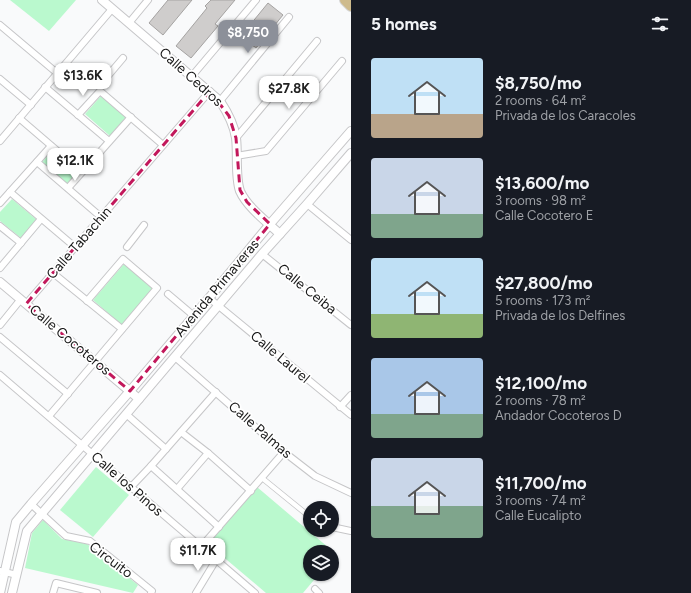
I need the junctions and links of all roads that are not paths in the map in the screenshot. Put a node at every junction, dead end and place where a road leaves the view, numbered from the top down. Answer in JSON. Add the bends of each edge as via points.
{"nodes":[{"id":1,"x":102,"y":0,"type":"edge"},
{"id":2,"x":148,"y":0,"type":"edge"},
{"id":3,"x":256,"y":0,"type":"edge"},
{"id":4,"x":345,"y":0,"type":"edge"},
{"id":5,"x":351,"y":6,"type":"edge"},
{"id":6,"x":112,"y":9,"type":"junction"},
{"id":7,"x":289,"y":17,"type":"dead end"},
{"id":8,"x":129,"y":23,"type":"junction"},
{"id":9,"x":0,"y":25,"type":"edge"},
{"id":10,"x":317,"y":41,"type":"dead end"},
{"id":11,"x":123,"y":58,"type":"dead end"},
{"id":12,"x":342,"y":61,"type":"dead end"},
{"id":13,"x":57,"y":73,"type":"junction"},
{"id":14,"x":192,"y":76,"type":"junction"},
{"id":15,"x":0,"y":79,"type":"edge"},
{"id":16,"x":101,"y":84,"type":"dead end"},
{"id":17,"x":45,"y":87,"type":"junction"},
{"id":18,"x":210,"y":91,"type":"junction"},
{"id":19,"x":220,"y":101,"type":"junction"},
{"id":20,"x":31,"y":104,"type":"junction"},
{"id":21,"x":78,"y":115,"type":"junction"},
{"id":22,"x":131,"y":117,"type":"junction"},
{"id":23,"x":19,"y":118,"type":"junction"},
{"id":24,"x":351,"y":131,"type":"edge"},
{"id":25,"x":236,"y":138,"type":"junction"},
{"id":26,"x":0,"y":141,"type":"edge"},
{"id":27,"x":109,"y":141,"type":"junction"},
{"id":28,"x":164,"y":145,"type":"junction"},
{"id":29,"x":51,"y":146,"type":"junction"},
{"id":30,"x":351,"y":153,"type":"edge"},
{"id":31,"x":236,"y":156,"type":"junction"},
{"id":32,"x":37,"y":162,"type":"junction"},
{"id":33,"x":82,"y":172,"type":"junction"},
{"id":34,"x":68,"y":188,"type":"junction"},
{"id":35,"x":10,"y":192,"type":"junction"},
{"id":36,"x":0,"y":203,"type":"edge"},
{"id":37,"x":307,"y":204,"type":"junction"},
{"id":38,"x":101,"y":217,"type":"junction"},
{"id":39,"x":41,"y":219,"type":"junction"},
{"id":40,"x":270,"y":224,"type":"junction"},
{"id":41,"x":144,"y":225,"type":"dead end"},
{"id":42,"x":0,"y":226,"type":"edge"},
{"id":43,"x":280,"y":234,"type":"junction"},
{"id":44,"x":351,"y":240,"type":"edge"},
{"id":45,"x":21,"y":243,"type":"junction"},
{"id":46,"x":75,"y":247,"type":"junction"},
{"id":47,"x":127,"y":247,"type":"dead end"},
{"id":48,"x":262,"y":254,"type":"junction"},
{"id":49,"x":0,"y":268,"type":"edge"},
{"id":50,"x":53,"y":273,"type":"junction"},
{"id":51,"x":0,"y":282,"type":"edge"},
{"id":52,"x":168,"y":294,"type":"dead end"},
{"id":53,"x":209,"y":298,"type":"junction"},
{"id":54,"x":87,"y":301,"type":"junction"},
{"id":55,"x":24,"y":302,"type":"junction"},
{"id":56,"x":219,"y":306,"type":"junction"},
{"id":57,"x":194,"y":316,"type":"junction"},
{"id":58,"x":0,"y":325,"type":"edge"},
{"id":59,"x":351,"y":325,"type":"edge"},
{"id":60,"x":122,"y":329,"type":"junction"},
{"id":61,"x":0,"y":337,"type":"edge"},
{"id":62,"x":176,"y":357,"type":"junction"},
{"id":63,"x":95,"y":361,"type":"junction"},
{"id":64,"x":0,"y":375,"type":"edge"},
{"id":65,"x":130,"y":391,"type":"junction"},
{"id":66,"x":216,"y":392,"type":"junction"},
{"id":67,"x":68,"y":394,"type":"junction"},
{"id":68,"x":351,"y":395,"type":"edge"},
{"id":69,"x":139,"y":399,"type":"junction"},
{"id":70,"x":340,"y":407,"type":"junction"},
{"id":71,"x":126,"y":414,"type":"junction"},
{"id":72,"x":351,"y":415,"type":"edge"},
{"id":73,"x":49,"y":416,"type":"junction"},
{"id":74,"x":181,"y":432,"type":"junction"},
{"id":75,"x":82,"y":445,"type":"junction"},
{"id":76,"x":166,"y":449,"type":"junction"},
{"id":77,"x":284,"y":452,"type":"junction"},
{"id":78,"x":208,"y":453,"type":"junction"},
{"id":79,"x":93,"y":454,"type":"junction"},
{"id":80,"x":151,"y":466,"type":"junction"},
{"id":81,"x":262,"y":478,"type":"junction"},
{"id":82,"x":131,"y":487,"type":"junction"},
{"id":83,"x":177,"y":489,"type":"junction"},
{"id":84,"x":251,"y":491,"type":"junction"},
{"id":85,"x":350,"y":491,"type":"edge"},
{"id":86,"x":31,"y":504,"type":"junction"},
{"id":87,"x":303,"y":511,"type":"edge"},
{"id":88,"x":41,"y":514,"type":"junction"},
{"id":89,"x":219,"y":527,"type":"junction"},
{"id":90,"x":339,"y":528,"type":"edge"},
{"id":91,"x":351,"y":531,"type":"edge"},
{"id":92,"x":201,"y":547,"type":"junction"},
{"id":93,"x":216,"y":560,"type":"junction"},
{"id":94,"x":2,"y":572,"type":"edge"},
{"id":95,"x":17,"y":575,"type":"junction"},
{"id":96,"x":0,"y":592,"type":"edge"},
{"id":97,"x":152,"y":592,"type":"edge"},
{"id":98,"x":12,"y":593,"type":"edge"},
{"id":99,"x":53,"y":593,"type":"edge"},
{"id":100,"x":97,"y":593,"type":"edge"},
{"id":101,"x":196,"y":593,"type":"edge"},
{"id":102,"x":255,"y":593,"type":"edge"}],
"edges":[{"from":1,"to":6,"type":"street","name":"Calle Cedros"},
{"from":2,"to":8,"type":"street"},
{"from":3,"to":14,"type":"street"},
{"from":4,"to":5,"type":"main road"},
{"from":6,"to":8,"type":"street","name":"Calle Cedros"},
{"from":6,"to":13,"type":"street"},
{"from":7,"to":19,"type":"street"},
{"from":8,"to":14,"type":"street","name":"Calle Cedros"},
{"from":9,"to":13,"type":"street"},
{"from":10,"to":25,"type":"street"},
{"from":11,"to":16,"type":"street"},
{"from":12,"to":31,"type":"street","via":[[266,151]]},
{"from":13,"to":17,"type":"street"},
{"from":14,"to":18,"type":"street","name":"Calle Cedros"},
{"from":15,"to":20,"type":"street"},
{"from":17,"to":20,"type":"street"},
{"from":17,"to":21,"type":"street"},
{"from":18,"to":19,"type":"street","name":"Calle Cedros"},
{"from":18,"to":28,"type":"street","name":"Calle Tabachin"},
{"from":19,"to":25,"type":"street","name":"Calle Cedros","via":[[229,116]]},
{"from":20,"to":23,"type":"street"},
{"from":21,"to":22,"type":"street","via":[[100,91]]},
{"from":21,"to":27,"type":"street"},
{"from":22,"to":27,"type":"street"},
{"from":22,"to":28,"type":"street"},
{"from":23,"to":26,"type":"street"},
{"from":23,"to":29,"type":"street"},
{"from":24,"to":40,"type":"street","name":"Avenida Primaveras"},
{"from":25,"to":31,"type":"street","name":"Calle Cedros"},
{"from":27,"to":33,"type":"street"},
{"from":28,"to":38,"type":"street","name":"Calle Tabachin"},
{"from":29,"to":32,"type":"street"},
{"from":29,"to":33,"type":"street"},
{"from":30,"to":37,"type":"street","name":"Avenida Primaveras"},
{"from":31,"to":40,"type":"street","name":"Calle Cedros","via":[[240,190],[247,202]]},
{"from":32,"to":34,"type":"street"},
{"from":32,"to":35,"type":"street"},
{"from":33,"to":34,"type":"street"},
{"from":34,"to":38,"type":"street"},
{"from":35,"to":36,"type":"street"},
{"from":35,"to":39,"type":"street"},
{"from":37,"to":43,"type":"street","name":"Avenida Primaveras"},
{"from":37,"to":44,"type":"street"},
{"from":38,"to":46,"type":"street","name":"Calle Tabachin"},
{"from":39,"to":45,"type":"street"},
{"from":39,"to":46,"type":"street"},
{"from":40,"to":43,"type":"street","name":"Calle Cedros"},
{"from":40,"to":53,"type":"street","name":"Avenida Primaveras"},
{"from":41,"to":47,"type":"street"},
{"from":42,"to":45,"type":"street"},
{"from":43,"to":48,"type":"street","name":"Avenida Primaveras"},
{"from":45,"to":49,"type":"street"},
{"from":46,"to":50,"type":"street","name":"Calle Tabachin"},
{"from":48,"to":56,"type":"street","name":"Avenida Primaveras"},
{"from":48,"to":59,"type":"street","name":"Calle Ceiba"},
{"from":50,"to":54,"type":"street"},
{"from":50,"to":55,"type":"street","name":"Calle Tabachin"},
{"from":51,"to":55,"type":"street","name":"Calle Cocoteros"},
{"from":52,"to":57,"type":"street"},
{"from":53,"to":56,"type":"street","name":"Calle Laurel"},
{"from":53,"to":57,"type":"street","name":"Avenida Primaveras"},
{"from":54,"to":60,"type":"street"},
{"from":54,"to":60,"type":"street","via":[[123,259],[156,288]]},
{"from":55,"to":58,"type":"street","name":"Calle Tabachin"},
{"from":55,"to":63,"type":"street","name":"Calle Cocoteros"},
{"from":56,"to":62,"type":"street","name":"Avenida Primaveras"},
{"from":56,"to":70,"type":"street","name":"Calle Laurel"},
{"from":57,"to":65,"type":"street","name":"Avenida Primaveras"},
{"from":60,"to":63,"type":"street"},
{"from":61,"to":67,"type":"street"},
{"from":62,"to":66,"type":"street","name":"Calle Palmas"},
{"from":62,"to":69,"type":"street","name":"Avenida Primaveras"},
{"from":63,"to":65,"type":"street","name":"Calle Cocoteros"},
{"from":63,"to":67,"type":"street"},
{"from":64,"to":73,"type":"street","name":"Calle los Pinos"},
{"from":65,"to":69,"type":"street","name":"Calle Cocoteros"},
{"from":65,"to":75,"type":"street","name":"Avenida Primaveras"},
{"from":66,"to":74,"type":"street"},
{"from":66,"to":77,"type":"street","name":"Calle Palmas"},
{"from":67,"to":73,"type":"street"},
{"from":68,"to":70,"type":"street"},
{"from":69,"to":71,"type":"street","name":"Avenida Primaveras"},
{"from":70,"to":72,"type":"street","name":"Calle Laurel"},
{"from":71,"to":76,"type":"street"},
{"from":71,"to":79,"type":"street","name":"Avenida Primaveras"},
{"from":73,"to":75,"type":"street","name":"Calle los Pinos"},
{"from":74,"to":76,"type":"street"},
{"from":74,"to":78,"type":"street"},
{"from":75,"to":79,"type":"street","name":"Calle los Pinos"},
{"from":75,"to":86,"type":"street","name":"Avenida Primaveras"},
{"from":76,"to":80,"type":"street"},
{"from":77,"to":81,"type":"street"},
{"from":77,"to":85,"type":"street","name":"Calle Palmas","via":[[315,476]]},
{"from":78,"to":83,"type":"street"},
{"from":78,"to":84,"type":"street"},
{"from":79,"to":82,"type":"street","name":"Calle los Pinos"},
{"from":79,"to":88,"type":"street","name":"Avenida Primaveras"},
{"from":80,"to":82,"type":"street"},
{"from":80,"to":83,"type":"street"},
{"from":81,"to":84,"type":"street"},
{"from":81,"to":87,"type":"street"},
{"from":82,"to":92,"type":"street","name":"Calle los Pinos"},
{"from":83,"to":89,"type":"street"},
{"from":84,"to":89,"type":"street"},
{"from":86,"to":88,"type":"street","name":"Circuito"},
{"from":86,"to":94,"type":"street","name":"Avenida Primaveras","via":[[16,522]]},
{"from":88,"to":95,"type":"street","name":"Avenida Primaveras","via":[[27,531]]},
{"from":88,"to":97,"type":"street","name":"Circuito","via":[[66,536],[90,542]]},
{"from":89,"to":92,"type":"street"},
{"from":90,"to":91,"type":"street"},
{"from":92,"to":93,"type":"street","name":"Calle los Pinos"},
{"from":93,"to":101,"type":"street"},
{"from":93,"to":102,"type":"street","name":"Calle los Pinos"},
{"from":94,"to":95,"type":"street"},
{"from":94,"to":96,"type":"street","name":"Avenida Primaveras"},
{"from":95,"to":98,"type":"street","name":"Avenida Primaveras"},
{"from":99,"to":100,"type":"street","via":[[56,583]]}]}
